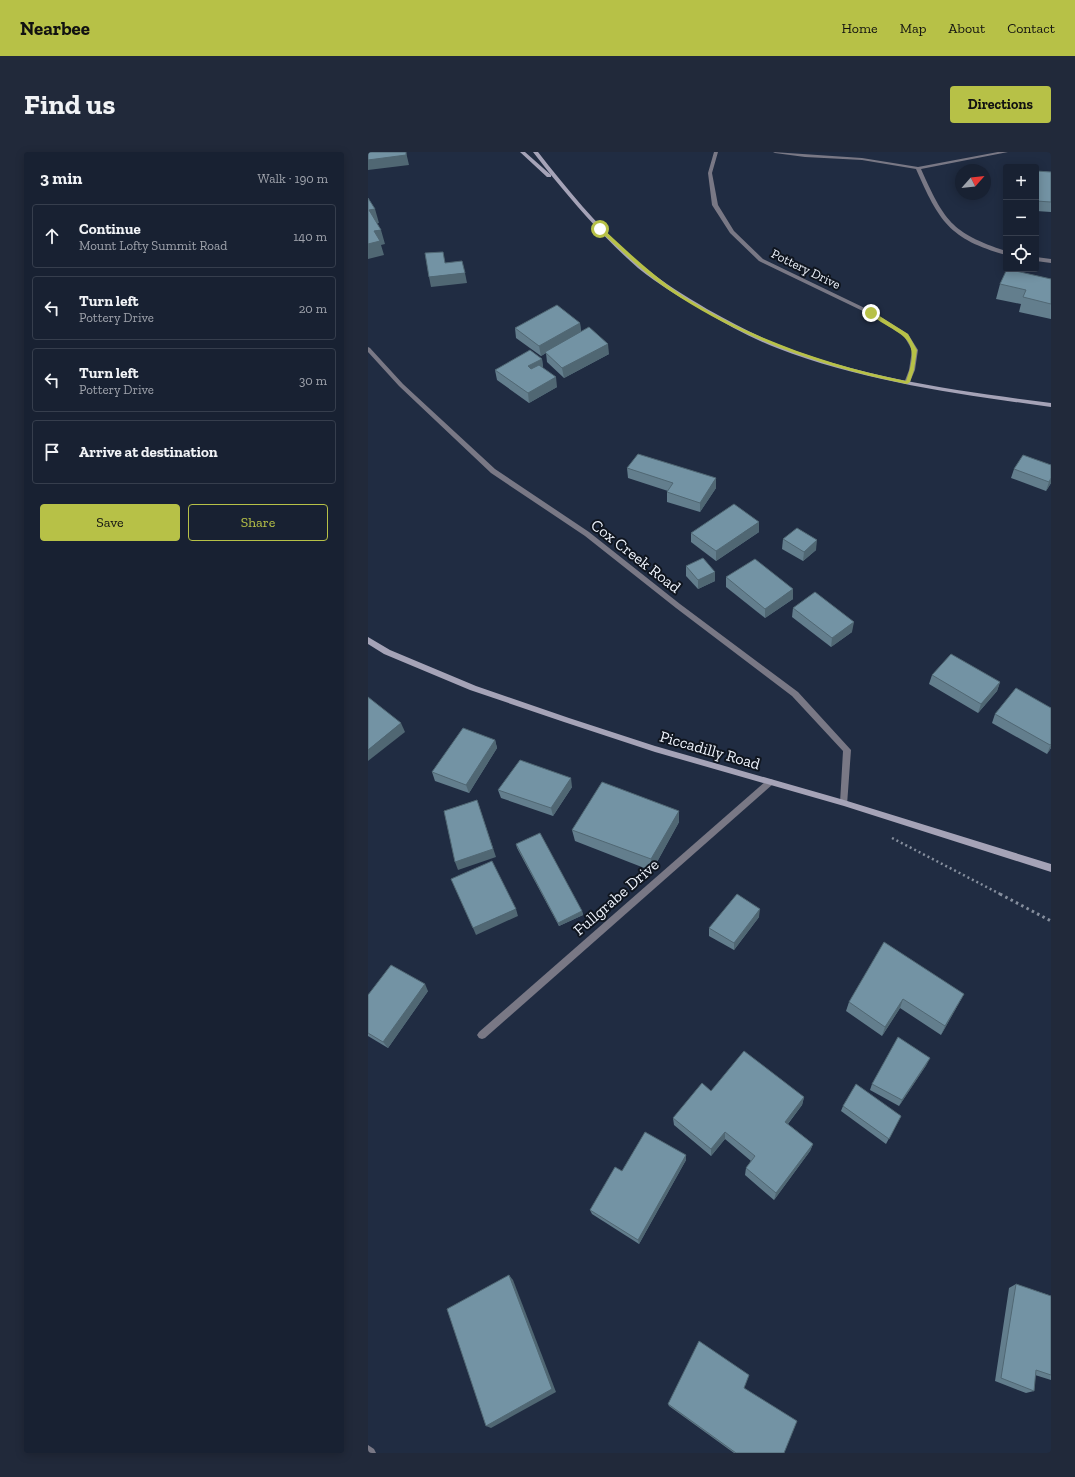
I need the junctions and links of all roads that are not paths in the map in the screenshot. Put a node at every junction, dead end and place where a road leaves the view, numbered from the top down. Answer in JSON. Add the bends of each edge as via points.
{"nodes":[{"id":1,"x":522,"y":152,"type":"edge"},
{"id":2,"x":534,"y":152,"type":"edge"},
{"id":3,"x":716,"y":152,"type":"edge"},
{"id":4,"x":776,"y":152,"type":"edge"},
{"id":5,"x":1006,"y":152,"type":"edge"},
{"id":6,"x":918,"y":168,"type":"junction"},
{"id":7,"x":566,"y":191,"type":"junction"},
{"id":8,"x":1003,"y":252,"type":"edge"},
{"id":9,"x":1039,"y":259,"type":"edge"},
{"id":10,"x":1051,"y":261,"type":"edge"},
{"id":11,"x":368,"y":349,"type":"edge"},
{"id":12,"x":907,"y":382,"type":"junction"},
{"id":13,"x":1051,"y":405,"type":"edge"},
{"id":14,"x":368,"y":640,"type":"edge"},
{"id":15,"x":770,"y":782,"type":"junction"},
{"id":16,"x":844,"y":803,"type":"junction"},
{"id":17,"x":1051,"y":868,"type":"edge"},
{"id":18,"x":482,"y":1035,"type":"dead end"},
{"id":19,"x":368,"y":1451,"type":"edge"},
{"id":20,"x":370,"y":1453,"type":"edge"}],
"edges":[{"from":1,"to":7,"type":"main road"},
{"from":2,"to":7,"type":"main road"},
{"from":3,"to":12,"type":"street","name":"Pottery Drive","via":[[710,173],[715,205],[732,232],[761,260],[871,313],[906,335],[915,350]]},
{"from":4,"to":6,"type":"street","via":[[862,159]]},
{"from":5,"to":6,"type":"street"},
{"from":6,"to":8,"type":"street","via":[[942,217],[961,234],[979,245]]},
{"from":7,"to":12,"type":"main road","via":[[600,229],[642,267],[682,297],[741,330],[803,356]]},
{"from":9,"to":10,"type":"street"},
{"from":11,"to":16,"type":"street","name":"Cox Creek Road","via":[[401,385],[493,471],[587,534],[795,694],[846,750]]},
{"from":12,"to":13,"type":"main road","via":[[961,393]]},
{"from":14,"to":15,"type":"main road","name":"Piccadilly Road","via":[[387,652],[473,688],[655,749]]},
{"from":15,"to":16,"type":"main road","name":"Piccadilly Road"},
{"from":15,"to":18,"type":"street","name":"Fullgrabe Drive"},
{"from":16,"to":17,"type":"main road","name":"Piccadilly Road"},
{"from":19,"to":20,"type":"street"}]}
